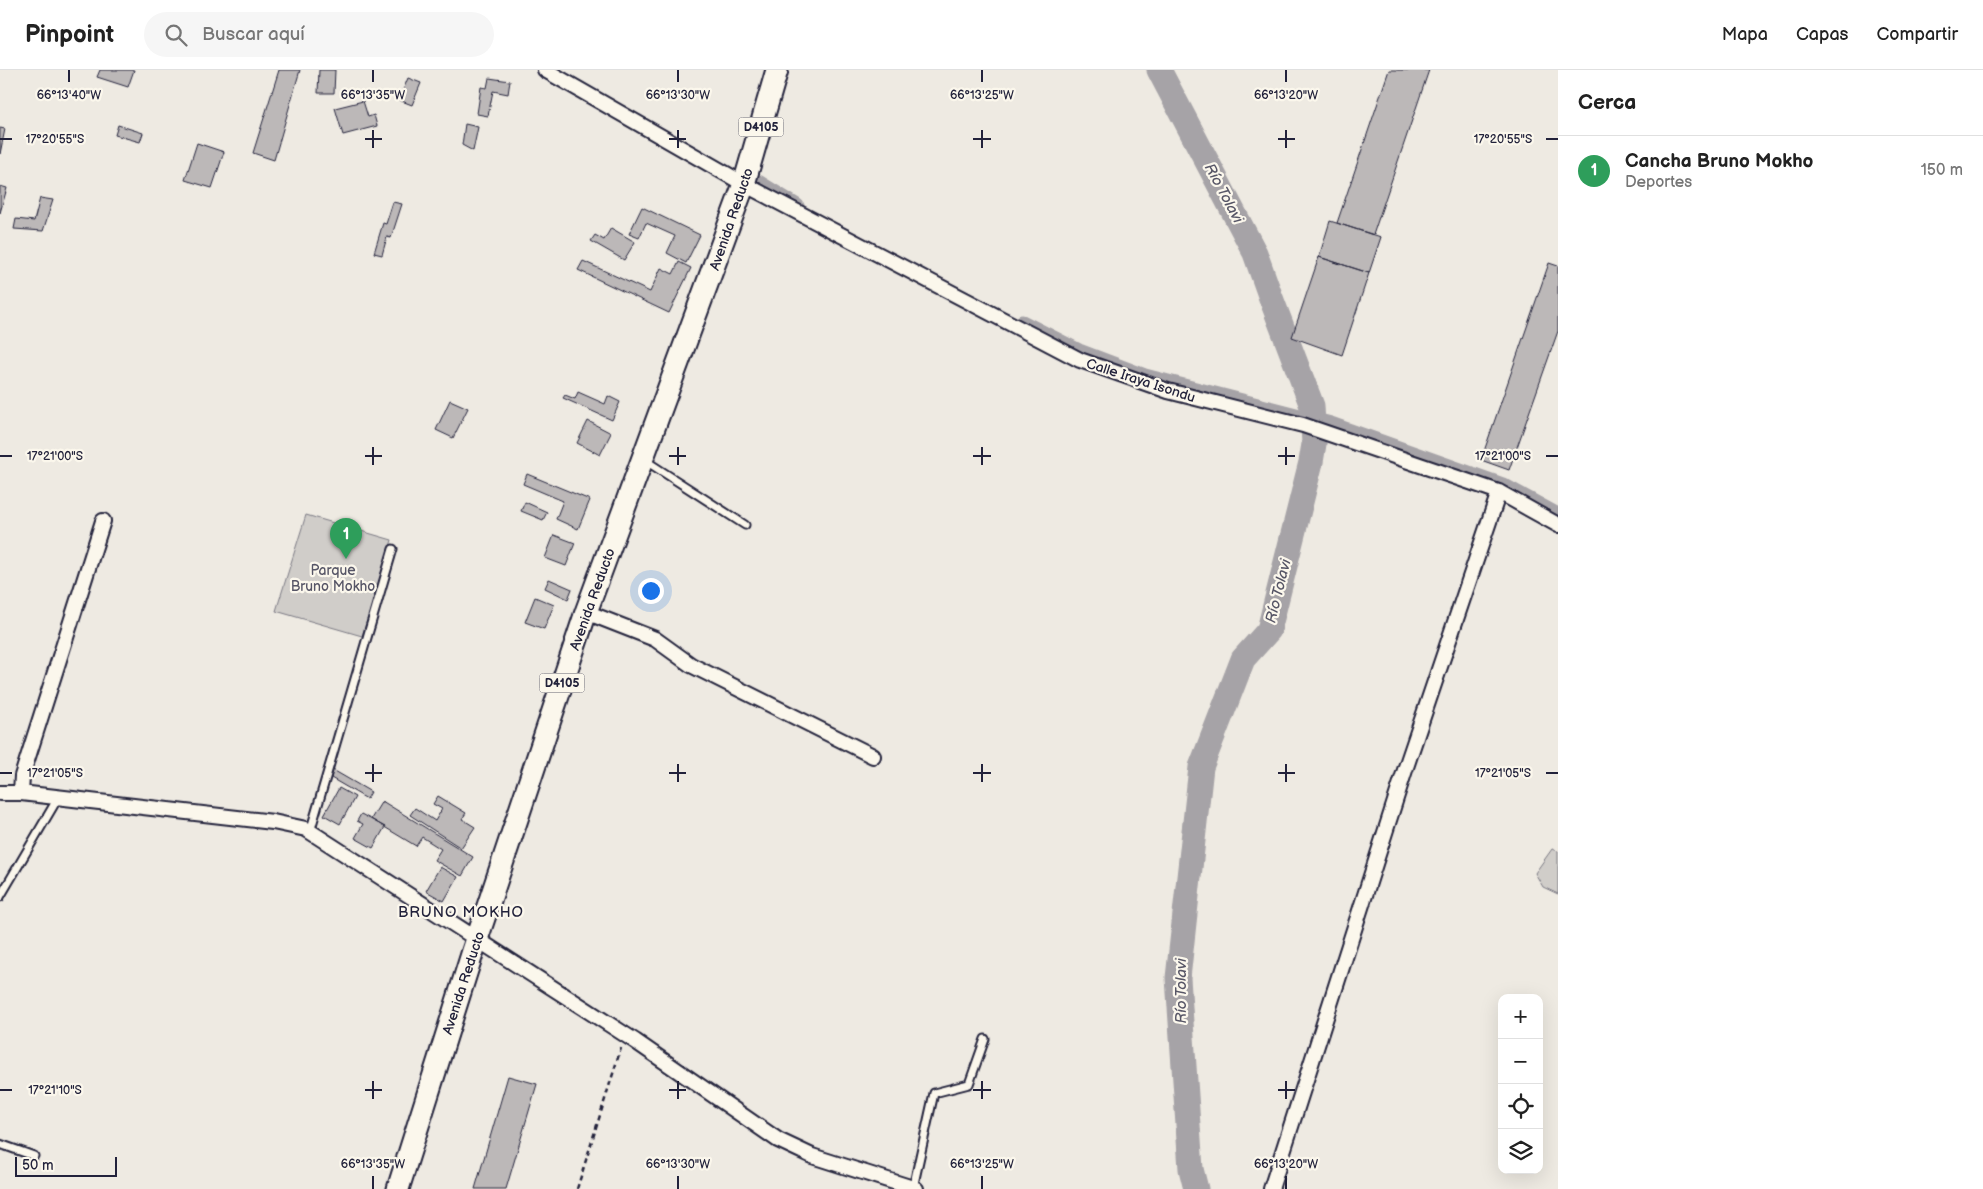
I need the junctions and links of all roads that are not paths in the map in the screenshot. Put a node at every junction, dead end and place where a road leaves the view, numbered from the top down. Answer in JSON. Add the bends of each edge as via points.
{"nodes":[{"id":1,"x":544,"y":70,"type":"edge"},
{"id":2,"x":777,"y":70,"type":"edge"},
{"id":3,"x":744,"y":184,"type":"junction"},
{"id":4,"x":643,"y":459,"type":"junction"},
{"id":5,"x":1499,"y":492,"type":"junction"},
{"id":6,"x":103,"y":522,"type":"dead end"},
{"id":7,"x":745,"y":525,"type":"dead end"},
{"id":8,"x":1558,"y":525,"type":"edge"},
{"id":9,"x":393,"y":549,"type":"dead end"},
{"id":10,"x":586,"y":612,"type":"junction"},
{"id":11,"x":874,"y":756,"type":"dead end"},
{"id":12,"x":0,"y":793,"type":"edge"},
{"id":13,"x":21,"y":793,"type":"junction"},
{"id":14,"x":58,"y":798,"type":"junction"},
{"id":15,"x":310,"y":832,"type":"junction"},
{"id":16,"x":0,"y":897,"type":"edge"},
{"id":17,"x":477,"y":940,"type":"junction"},
{"id":18,"x":985,"y":1039,"type":"dead end"},
{"id":19,"x":0,"y":1144,"type":"edge"},
{"id":20,"x":34,"y":1156,"type":"dead end"},
{"id":21,"x":398,"y":1189,"type":"edge"},
{"id":22,"x":914,"y":1189,"type":"edge"},
{"id":23,"x":1271,"y":1189,"type":"edge"}],
"edges":[{"from":1,"to":3,"type":"street","name":"Calle Iraya Isondu"},
{"from":2,"to":3,"type":"main road","name":"Avenida Reducto","number":"D4105"},
{"from":3,"to":4,"type":"main road","name":"Avenida Reducto","number":"D4105"},
{"from":3,"to":5,"type":"street","name":"Calle Iraya Isondu","via":[[1080,360],[1168,391],[1303,425]]},
{"from":4,"to":7,"type":"lane"},
{"from":4,"to":10,"type":"main road","name":"Avenida Reducto","number":"D4105"},
{"from":5,"to":8,"type":"street","name":"Calle Iraya Isondu"},
{"from":5,"to":23,"type":"street","via":[[1405,770]]},
{"from":6,"to":13,"type":"street","via":[[22,776]]},
{"from":9,"to":15,"type":"lane"},
{"from":10,"to":11,"type":"street","via":[[655,638],[691,665]]},
{"from":10,"to":17,"type":"main road","name":"Avenida Reducto","number":"D4105"},
{"from":12,"to":13,"type":"street"},
{"from":13,"to":14,"type":"street"},
{"from":14,"to":15,"type":"street","via":[[273,822]]},
{"from":14,"to":16,"type":"lane"},
{"from":15,"to":17,"type":"street"},
{"from":17,"to":21,"type":"main road","name":"Avenida Reducto","number":"D4105"},
{"from":17,"to":22,"type":"street","via":[[625,1035],[778,1140],[812,1156]]},
{"from":18,"to":22,"type":"lane","via":[[970,1084],[934,1093]]},
{"from":19,"to":20,"type":"lane"}]}
